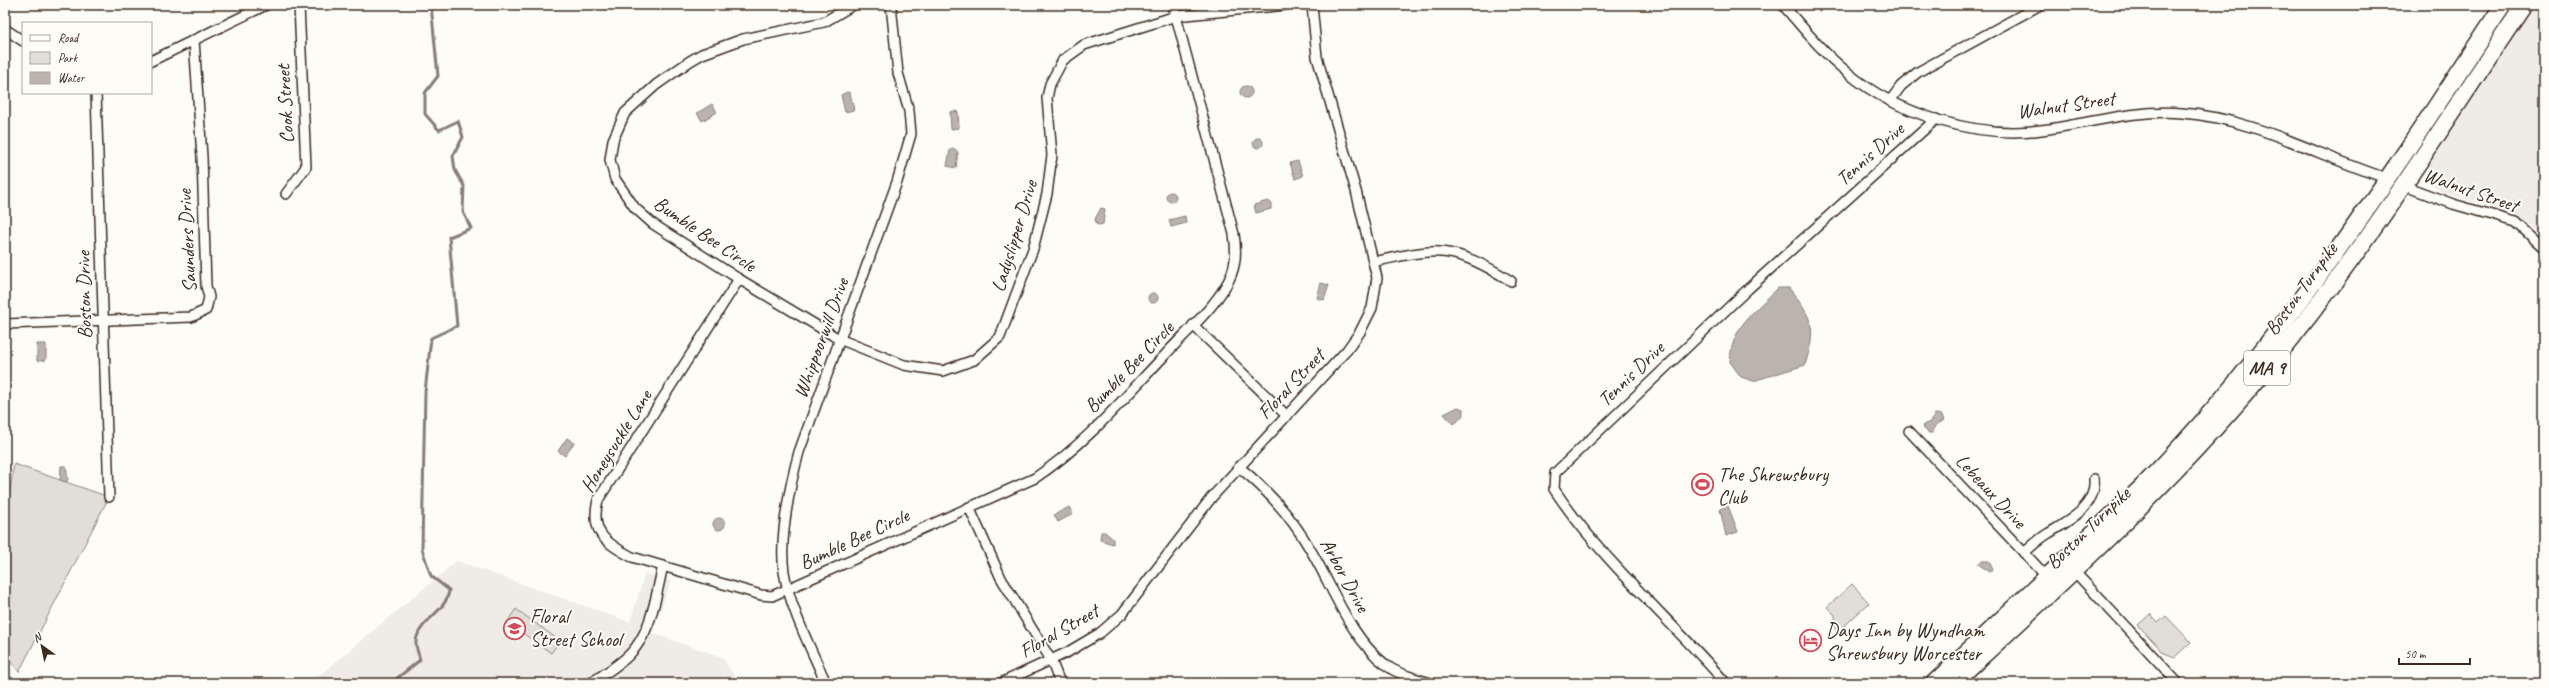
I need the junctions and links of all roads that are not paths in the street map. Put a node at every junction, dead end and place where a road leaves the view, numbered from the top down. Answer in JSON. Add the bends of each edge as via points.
{"nodes":[{"id":1,"x":266,"y":5,"type":"edge"},
{"id":2,"x":298,"y":5,"type":"edge"},
{"id":3,"x":853,"y":5,"type":"edge"},
{"id":4,"x":891,"y":5,"type":"edge"},
{"id":5,"x":1173,"y":5,"type":"edge"},
{"id":6,"x":1286,"y":5,"type":"edge"},
{"id":7,"x":1312,"y":5,"type":"edge"},
{"id":8,"x":1783,"y":5,"type":"edge"},
{"id":9,"x":2040,"y":5,"type":"edge"},
{"id":10,"x":2503,"y":5,"type":"edge"},
{"id":11,"x":2524,"y":5,"type":"edge"},
{"id":12,"x":1176,"y":16,"type":"junction"},
{"id":13,"x":5,"y":29,"type":"edge"},
{"id":14,"x":22,"y":40,"type":"edge"},
{"id":15,"x":194,"y":40,"type":"junction"},
{"id":16,"x":152,"y":61,"type":"edge"},
{"id":17,"x":96,"y":94,"type":"edge"},
{"id":18,"x":1890,"y":101,"type":"junction"},
{"id":19,"x":1936,"y":119,"type":"junction"},
{"id":20,"x":2386,"y":178,"type":"junction"},
{"id":21,"x":2402,"y":185,"type":"junction"},
{"id":22,"x":286,"y":194,"type":"dead end"},
{"id":23,"x":2544,"y":248,"type":"edge"},
{"id":24,"x":1373,"y":262,"type":"junction"},
{"id":25,"x":739,"y":279,"type":"junction"},
{"id":26,"x":1511,"y":281,"type":"dead end"},
{"id":27,"x":102,"y":319,"type":"junction"},
{"id":28,"x":5,"y":324,"type":"edge"},
{"id":29,"x":1194,"y":325,"type":"junction"},
{"id":30,"x":839,"y":339,"type":"junction"},
{"id":31,"x":1286,"y":416,"type":"junction"},
{"id":32,"x":1909,"y":431,"type":"dead end"},
{"id":33,"x":1239,"y":467,"type":"junction"},
{"id":34,"x":2094,"y":479,"type":"dead end"},
{"id":35,"x":109,"y":497,"type":"dead end"},
{"id":36,"x":969,"y":507,"type":"junction"},
{"id":37,"x":2024,"y":553,"type":"junction"},
{"id":38,"x":664,"y":566,"type":"junction"},
{"id":39,"x":2074,"y":571,"type":"junction"},
{"id":40,"x":2047,"y":577,"type":"junction"},
{"id":41,"x":788,"y":590,"type":"junction"},
{"id":42,"x":1051,"y":660,"type":"junction"},
{"id":43,"x":1724,"y":681,"type":"dead end"},
{"id":44,"x":591,"y":683,"type":"edge"},
{"id":45,"x":826,"y":683,"type":"edge"},
{"id":46,"x":1001,"y":683,"type":"edge"},
{"id":47,"x":1060,"y":683,"type":"edge"},
{"id":48,"x":1430,"y":683,"type":"edge"},
{"id":49,"x":1934,"y":683,"type":"edge"},
{"id":50,"x":1953,"y":683,"type":"edge"},
{"id":51,"x":2178,"y":683,"type":"edge"}],
"edges":[{"from":1,"to":15,"type":"street"},
{"from":2,"to":22,"type":"street","name":"Cook Street","via":[[306,167]]},
{"from":3,"to":25,"type":"street","name":"Bumble Bee Circle","via":[[824,22],[744,39],[702,54],[656,85],[619,120],[612,140],[610,160],[623,193],[653,224]]},
{"from":4,"to":30,"type":"street","name":"Whippoorwill Drive","via":[[898,73],[909,111],[912,134]]},
{"from":5,"to":12,"type":"street","name":"Bumble Bee Circle"},
{"from":6,"to":12,"type":"street","name":"Ladyslipper Drive"},
{"from":7,"to":24,"type":"street","name":"Floral Street","via":[[1317,57],[1356,191]]},
{"from":8,"to":18,"type":"street","name":"Walnut Street","via":[[1846,72]]},
{"from":9,"to":18,"type":"street","via":[[1918,72],[1901,86]]},
{"from":10,"to":20,"type":"highway","name":"Boston Turnpike","number":"MA 9"},
{"from":11,"to":21,"type":"highway","name":"Boston Turnpike","number":"MA 9"},
{"from":12,"to":29,"type":"street","name":"Bumble Bee Circle","via":[[1237,252],[1226,287]]},
{"from":12,"to":30,"type":"street","name":"Ladyslipper Drive","via":[[1090,42],[1063,60],[1050,84],[1047,98],[1052,155],[1048,194],[1033,249],[997,340],[974,360],[943,371],[904,365]]},
{"from":13,"to":14,"type":"street"},
{"from":15,"to":16,"type":"street"},
{"from":15,"to":27,"type":"street","name":"Saunders Drive","via":[[208,304],[203,313],[191,317]]},
{"from":17,"to":27,"type":"street","name":"Boston Drive"},
{"from":18,"to":19,"type":"street","name":"Walnut Street"},
{"from":19,"to":20,"type":"street","name":"Walnut Street","via":[[1985,130],[2021,132],[2146,113],[2207,116],[2254,126],[2346,165]]},
{"from":19,"to":43,"type":"street","name":"Tennis Drive","via":[[1737,299],[1555,473],[1554,489],[1578,521]]},
{"from":20,"to":40,"type":"highway","name":"Boston Turnpike","number":"MA 9","via":[[2314,283],[2213,410],[2152,477]]},
{"from":21,"to":23,"type":"street","name":"Walnut Street","via":[[2454,204],[2516,222]]},
{"from":21,"to":39,"type":"highway","name":"Boston Turnpike","number":"MA 9","via":[[2323,298],[2276,359],[2166,482]]},
{"from":24,"to":26,"type":"street","via":[[1420,251],[1444,251],[1472,260]]},
{"from":24,"to":31,"type":"street","name":"Floral Street","via":[[1377,288],[1372,308],[1360,332]]},
{"from":25,"to":30,"type":"street","name":"Bumble Bee Circle"},
{"from":25,"to":38,"type":"street","name":"Honeysuckle Lane","via":[[598,500],[594,519],[606,541],[632,557]]},
{"from":27,"to":28,"type":"street","name":"Saunders Drive"},
{"from":27,"to":35,"type":"street","name":"Boston Drive"},
{"from":29,"to":31,"type":"street"},
{"from":29,"to":36,"type":"street","name":"Bumble Bee Circle","via":[[1061,461],[1035,478]]},
{"from":30,"to":41,"type":"street","name":"Whippoorwill Drive","via":[[791,482],[783,556]]},
{"from":31,"to":33,"type":"street","name":"Floral Street"},
{"from":32,"to":37,"type":"street","name":"Lebeaux Drive"},
{"from":33,"to":42,"type":"street","name":"Floral Street","via":[[1212,497],[1122,614],[1100,633]]},
{"from":33,"to":48,"type":"street","name":"Arbor Drive","via":[[1264,487],[1287,512],[1310,548],[1347,618],[1372,653],[1396,672]]},
{"from":34,"to":37,"type":"street","via":[[2093,493],[2087,504],[2064,525]]},
{"from":36,"to":41,"type":"street","name":"Bumble Bee Circle"},
{"from":36,"to":42,"type":"street","via":[[1001,578]]},
{"from":37,"to":40,"type":"street","name":"Lebeaux Drive"},
{"from":38,"to":41,"type":"street","name":"Honeysuckle Lane","via":[[761,595],[772,596]]},
{"from":38,"to":44,"type":"street","via":[[649,619],[639,643],[629,655]]},
{"from":39,"to":50,"type":"highway","name":"Boston Turnpike","number":"MA 9"},
{"from":39,"to":51,"type":"street"},
{"from":40,"to":49,"type":"highway","name":"Boston Turnpike","number":"MA 9"},
{"from":41,"to":45,"type":"street","name":"Whippoorwill Drive"},
{"from":42,"to":46,"type":"street","name":"Floral Street"},
{"from":42,"to":47,"type":"street"}]}
